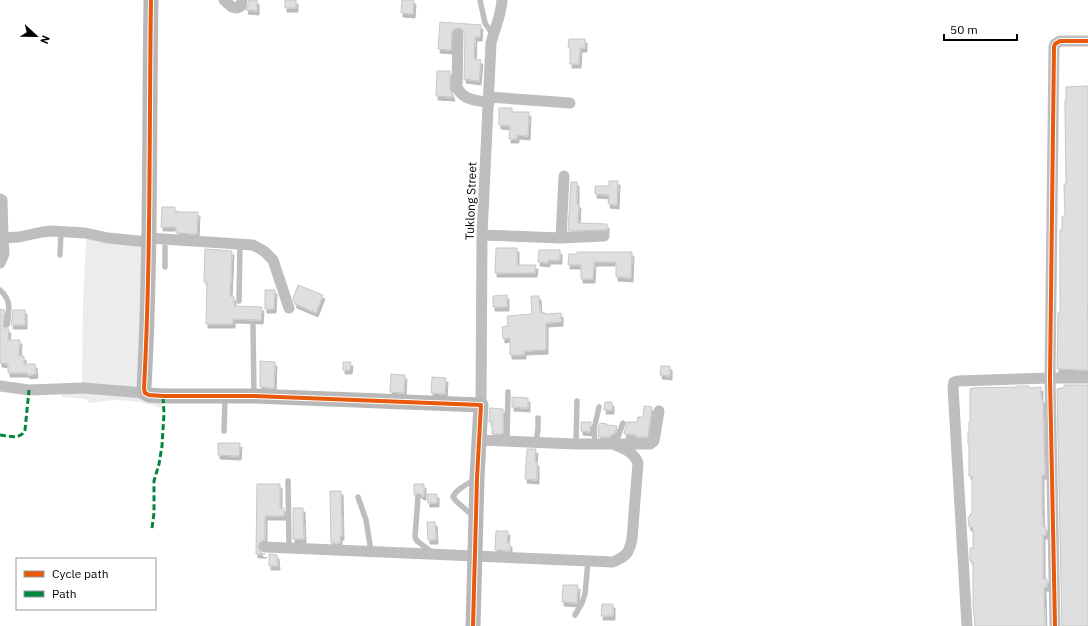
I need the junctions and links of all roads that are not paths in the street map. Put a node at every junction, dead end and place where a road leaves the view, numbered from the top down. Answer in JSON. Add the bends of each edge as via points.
{"nodes":[{"id":1,"x":151,"y":0,"type":"edge"},
{"id":2,"x":224,"y":0,"type":"edge"},
{"id":3,"x":242,"y":0,"type":"edge"},
{"id":4,"x":480,"y":0,"type":"edge"},
{"id":5,"x":502,"y":0,"type":"edge"},
{"id":6,"x":458,"y":35,"type":"dead end"},
{"id":7,"x":493,"y":35,"type":"junction"},
{"id":8,"x":1088,"y":41,"type":"edge"},
{"id":9,"x":489,"y":100,"type":"junction"},
{"id":10,"x":570,"y":103,"type":"dead end"},
{"id":11,"x":564,"y":176,"type":"dead end"},
{"id":12,"x":0,"y":199,"type":"edge"},
{"id":13,"x":61,"y":231,"type":"junction"},
{"id":14,"x":482,"y":235,"type":"junction"},
{"id":15,"x":604,"y":236,"type":"dead end"},
{"id":16,"x":2,"y":238,"type":"edge"},
{"id":17,"x":561,"y":238,"type":"junction"},
{"id":18,"x":148,"y":240,"type":"junction"},
{"id":19,"x":165,"y":243,"type":"junction"},
{"id":20,"x":240,"y":244,"type":"junction"},
{"id":21,"x":60,"y":255,"type":"dead end"},
{"id":22,"x":0,"y":263,"type":"edge"},
{"id":23,"x":165,"y":267,"type":"dead end"},
{"id":24,"x":0,"y":290,"type":"edge"},
{"id":25,"x":240,"y":300,"type":"dead end"},
{"id":26,"x":289,"y":308,"type":"dead end"},
{"id":27,"x":7,"y":325,"type":"dead end"},
{"id":28,"x":254,"y":325,"type":"dead end"},
{"id":29,"x":1050,"y":378,"type":"junction"},
{"id":30,"x":1088,"y":378,"type":"edge"},
{"id":31,"x":0,"y":386,"type":"edge"},
{"id":32,"x":508,"y":392,"type":"dead end"},
{"id":33,"x":145,"y":393,"type":"junction"},
{"id":34,"x":225,"y":396,"type":"junction"},
{"id":35,"x":254,"y":396,"type":"junction"},
{"id":36,"x":577,"y":400,"type":"dead end"},
{"id":37,"x":480,"y":405,"type":"junction"},
{"id":38,"x":599,"y":407,"type":"dead end"},
{"id":39,"x":659,"y":411,"type":"dead end"},
{"id":40,"x":538,"y":418,"type":"dead end"},
{"id":41,"x":623,"y":423,"type":"dead end"},
{"id":42,"x":224,"y":431,"type":"dead end"},
{"id":43,"x":479,"y":440,"type":"junction"},
{"id":44,"x":507,"y":442,"type":"junction"},
{"id":45,"x":536,"y":442,"type":"junction"},
{"id":46,"x":576,"y":444,"type":"junction"},
{"id":47,"x":595,"y":444,"type":"junction"},
{"id":48,"x":614,"y":444,"type":"junction"},
{"id":49,"x":477,"y":478,"type":"junction"},
{"id":50,"x":288,"y":481,"type":"dead end"},
{"id":51,"x":358,"y":497,"type":"dead end"},
{"id":52,"x":418,"y":497,"type":"dead end"},
{"id":53,"x":476,"y":519,"type":"junction"},
{"id":54,"x":265,"y":547,"type":"dead end"},
{"id":55,"x":289,"y":548,"type":"junction"},
{"id":56,"x":371,"y":551,"type":"junction"},
{"id":57,"x":433,"y":553,"type":"junction"},
{"id":58,"x":474,"y":555,"type":"junction"},
{"id":59,"x":588,"y":561,"type":"junction"},
{"id":60,"x":575,"y":615,"type":"dead end"},
{"id":61,"x":473,"y":626,"type":"edge"},
{"id":62,"x":967,"y":626,"type":"edge"},
{"id":63,"x":1055,"y":626,"type":"edge"}],
"edges":[{"from":1,"to":18,"type":"street"},
{"from":2,"to":3,"type":"street","via":[[237,8],[241,6]]},
{"from":4,"to":7,"type":"lane","via":[[485,23]]},
{"from":5,"to":7,"type":"street","name":"Tuklong Street","via":[[499,22]]},
{"from":6,"to":9,"type":"street","via":[[457,88],[466,98]]},
{"from":7,"to":9,"type":"street","name":"Tuklong Street"},
{"from":8,"to":29,"type":"street","via":[[1060,41],[1054,47]]},
{"from":9,"to":10,"type":"street"},
{"from":9,"to":14,"type":"street","name":"Tuklong Street"},
{"from":11,"to":17,"type":"street"},
{"from":12,"to":16,"type":"street"},
{"from":13,"to":16,"type":"street"},
{"from":13,"to":18,"type":"street","via":[[108,238]]},
{"from":13,"to":21,"type":"lane"},
{"from":14,"to":17,"type":"street"},
{"from":14,"to":37,"type":"street","name":"Tuklong Street"},
{"from":15,"to":17,"type":"street"},
{"from":16,"to":22,"type":"street","via":[[4,254]]},
{"from":18,"to":19,"type":"street"},
{"from":18,"to":33,"type":"street"},
{"from":19,"to":20,"type":"street"},
{"from":19,"to":23,"type":"lane"},
{"from":20,"to":25,"type":"lane"},
{"from":20,"to":26,"type":"street","via":[[253,245],[264,251],[272,260]]},
{"from":24,"to":27,"type":"lane","via":[[9,303]]},
{"from":28,"to":35,"type":"lane"},
{"from":29,"to":30,"type":"street"},
{"from":29,"to":62,"type":"street","via":[[954,382]]},
{"from":29,"to":63,"type":"street"},
{"from":31,"to":33,"type":"street","via":[[29,390],[83,388]]},
{"from":32,"to":44,"type":"lane"},
{"from":33,"to":34,"type":"street"},
{"from":34,"to":35,"type":"street"},
{"from":34,"to":42,"type":"lane"},
{"from":35,"to":37,"type":"street"},
{"from":36,"to":46,"type":"lane"},
{"from":37,"to":43,"type":"street"},
{"from":38,"to":47,"type":"lane","via":[[594,429]]},
{"from":39,"to":48,"type":"street","via":[[654,441],[650,444]]},
{"from":40,"to":45,"type":"lane"},
{"from":41,"to":48,"type":"lane"},
{"from":43,"to":44,"type":"street"},
{"from":43,"to":49,"type":"street"},
{"from":44,"to":45,"type":"street"},
{"from":45,"to":46,"type":"street"},
{"from":46,"to":47,"type":"street"},
{"from":47,"to":48,"type":"street"},
{"from":48,"to":59,"type":"street","via":[[632,453],[638,463],[630,550],[613,562]]},
{"from":49,"to":53,"type":"street"},
{"from":49,"to":53,"type":"lane","via":[[457,491],[453,497]]},
{"from":50,"to":55,"type":"lane"},
{"from":51,"to":56,"type":"lane","via":[[366,520]]},
{"from":52,"to":57,"type":"lane","via":[[415,537]]},
{"from":53,"to":58,"type":"street"},
{"from":54,"to":55,"type":"street"},
{"from":55,"to":56,"type":"street"},
{"from":56,"to":57,"type":"street"},
{"from":57,"to":58,"type":"street"},
{"from":58,"to":59,"type":"street"},
{"from":58,"to":61,"type":"street"},
{"from":59,"to":60,"type":"lane","via":[[585,594]]}]}
